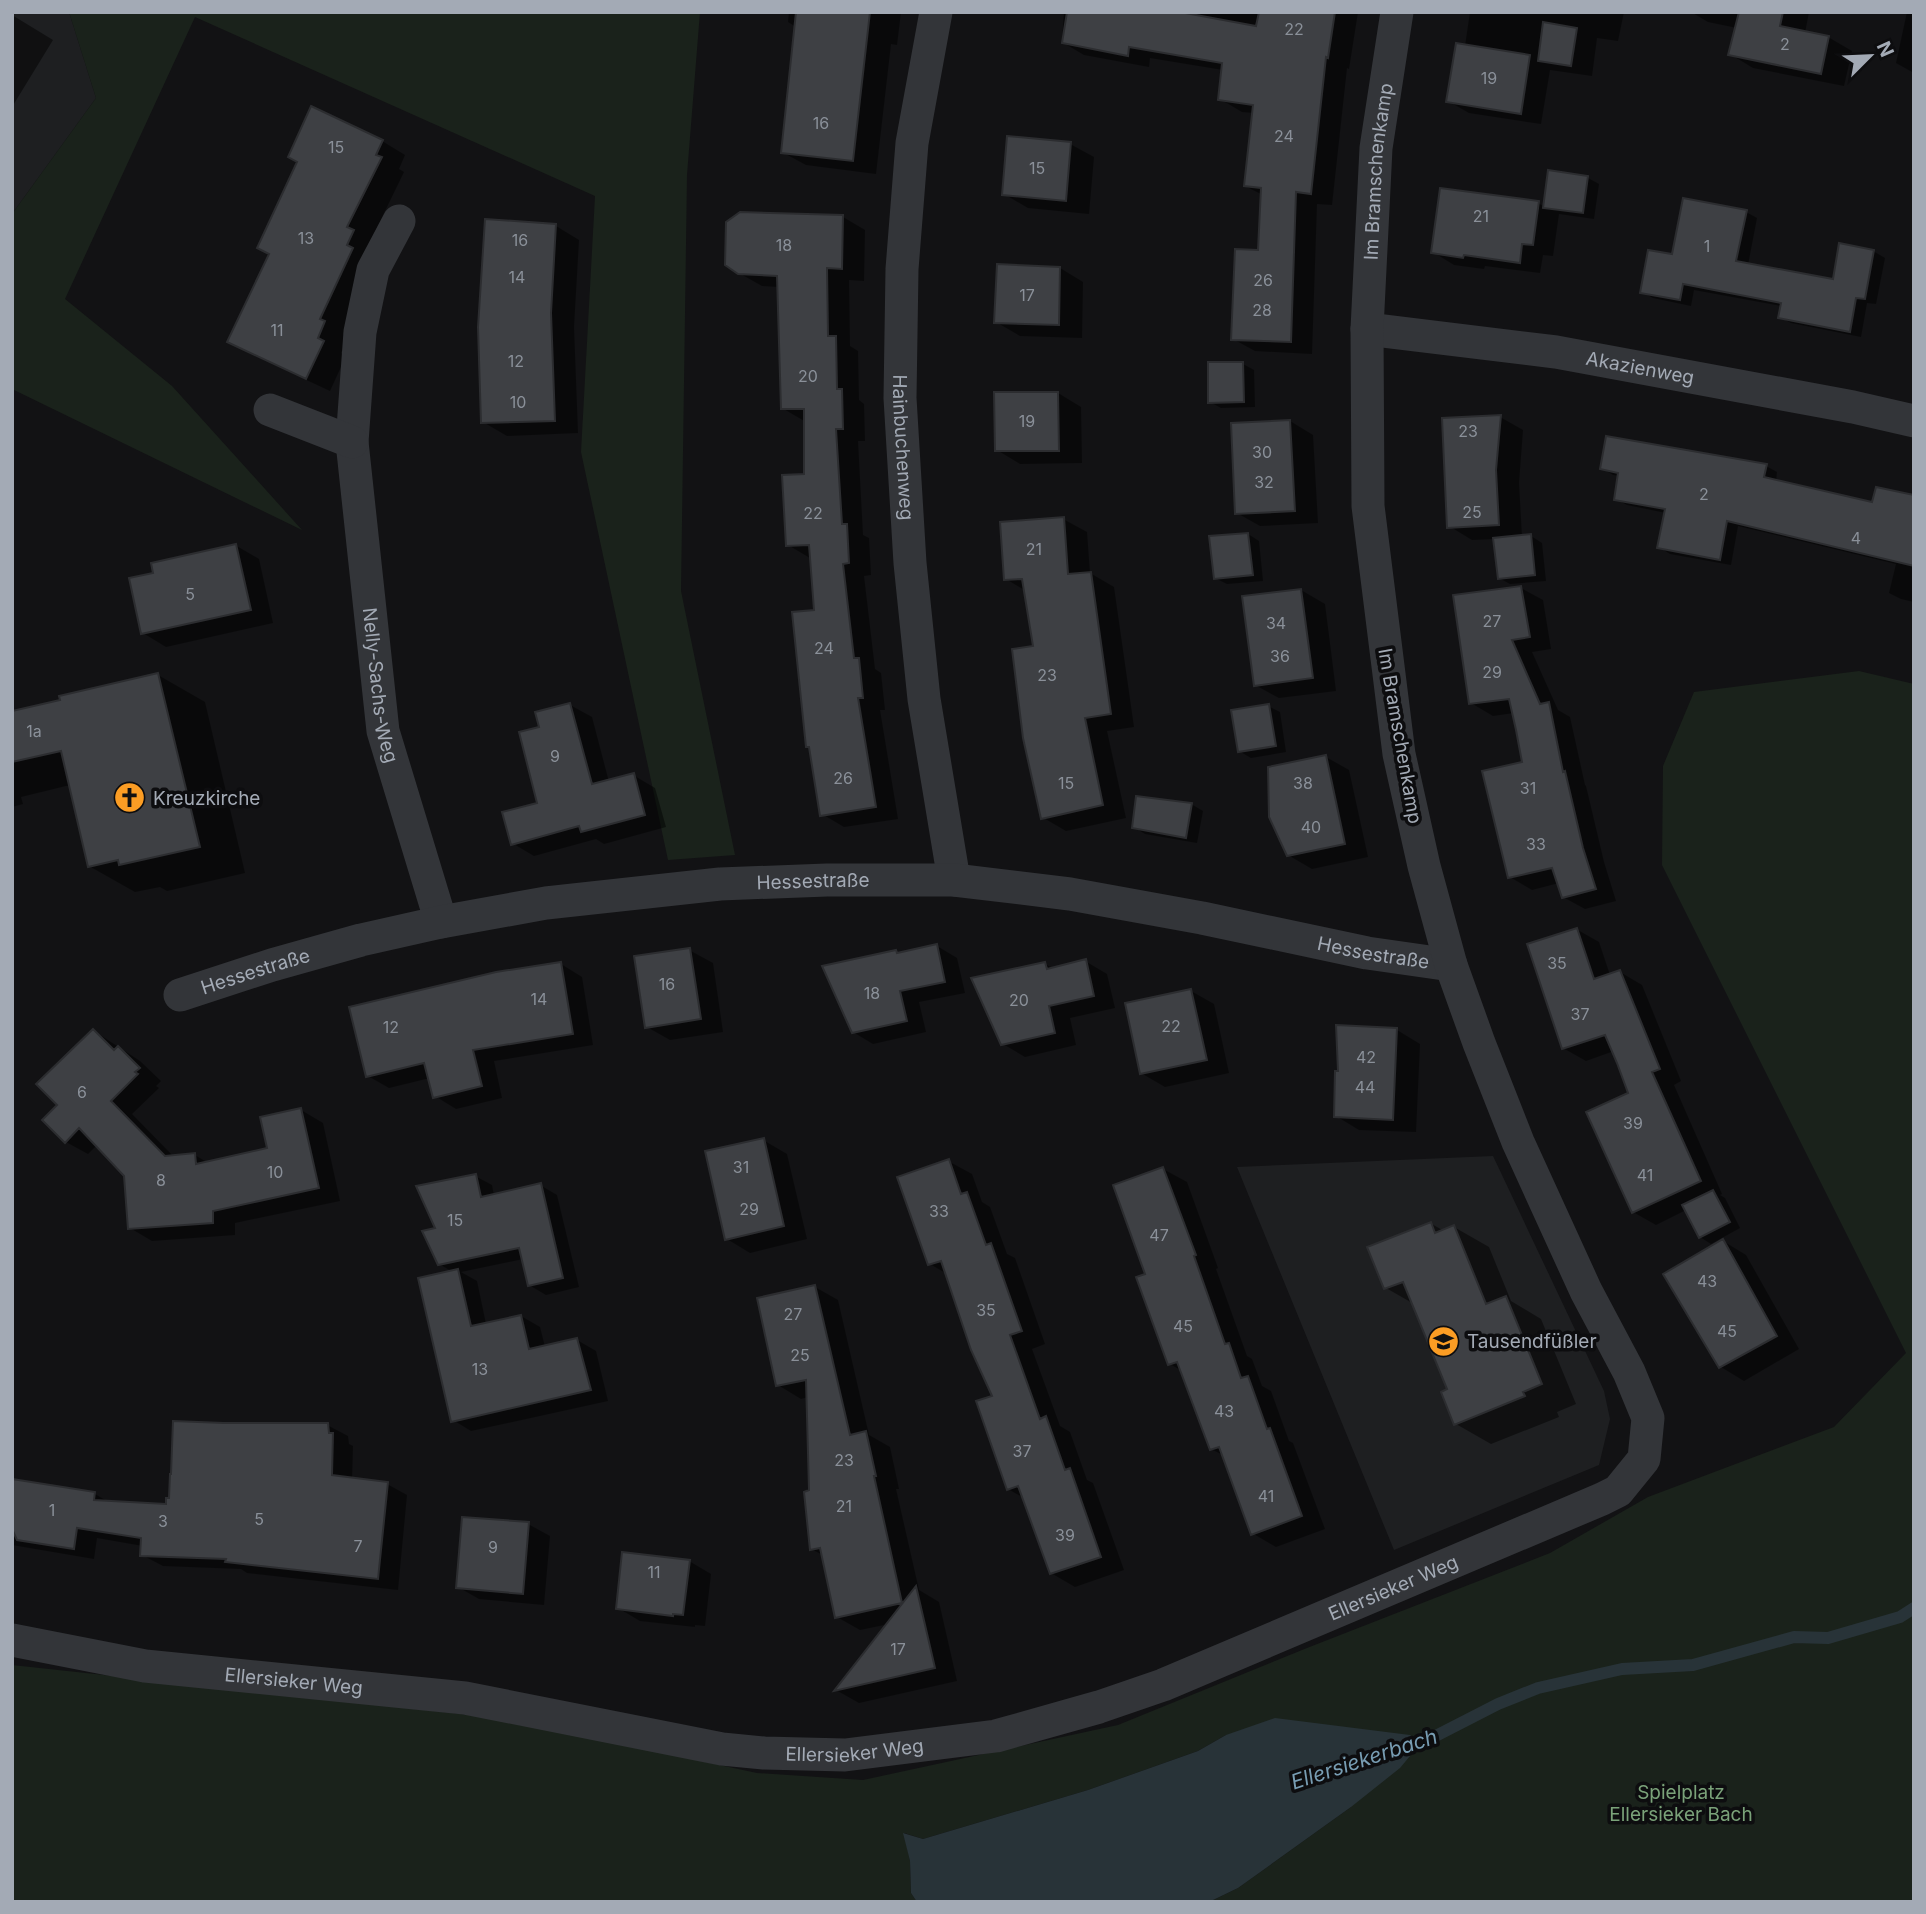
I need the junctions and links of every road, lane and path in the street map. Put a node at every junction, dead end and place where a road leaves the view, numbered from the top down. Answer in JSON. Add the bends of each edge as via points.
{"nodes":[{"id":1,"x":936,"y":12,"type":"edge"},
{"id":2,"x":1397,"y":12,"type":"edge"},
{"id":3,"x":398,"y":221,"type":"dead end"},
{"id":4,"x":1367,"y":329,"type":"junction"},
{"id":5,"x":270,"y":410,"type":"dead end"},
{"id":6,"x":1914,"y":421,"type":"edge"},
{"id":7,"x":352,"y":442,"type":"junction"},
{"id":8,"x":954,"y":880,"type":"junction"},
{"id":9,"x":441,"y":922,"type":"junction"},
{"id":10,"x":1451,"y":965,"type":"junction"},
{"id":11,"x":180,"y":995,"type":"dead end"},
{"id":12,"x":1644,"y":1459,"type":"joint"},
{"id":13,"x":12,"y":1640,"type":"edge"}],
"edges":[{"from":1,"to":8,"type":"street","name":"Hainbuchenweg","via":[[912,143],[902,269],[900,398],[924,699]]},
{"from":2,"to":4,"type":"street","name":"Im Bramschenkamp","via":[[1376,148]]},
{"from":3,"to":7,"type":"street","name":"Nelly-Sachs-Weg","via":[[370,282],[360,332]]},
{"from":4,"to":6,"type":"street","name":"Akazienweg","via":[[1556,352]]},
{"from":4,"to":10,"type":"street","name":"Im Bramschenkamp","via":[[1368,506],[1385,653],[1399,754]]},
{"from":5,"to":7,"type":"street"},
{"from":7,"to":9,"type":"street","name":"Nelly-Sachs-Weg","via":[[383,731]]},
{"from":8,"to":9,"type":"street","name":"Hessestraße","via":[[720,884],[546,903]]},
{"from":8,"to":10,"type":"street","name":"Hessestraße","via":[[1069,894],[1367,953]]},
{"from":9,"to":11,"type":"street","name":"Hessestraße","via":[[361,940]]},
{"from":10,"to":12,"type":"street","name":"Im Bramschenkamp","via":[[1518,1142],[1648,1418]]},
{"from":12,"to":13,"type":"street","name":"Ellersieker Weg","via":[[1618,1491],[1602,1499],[1163,1685],[996,1736],[845,1755],[722,1749],[465,1698],[145,1666]]}]}
